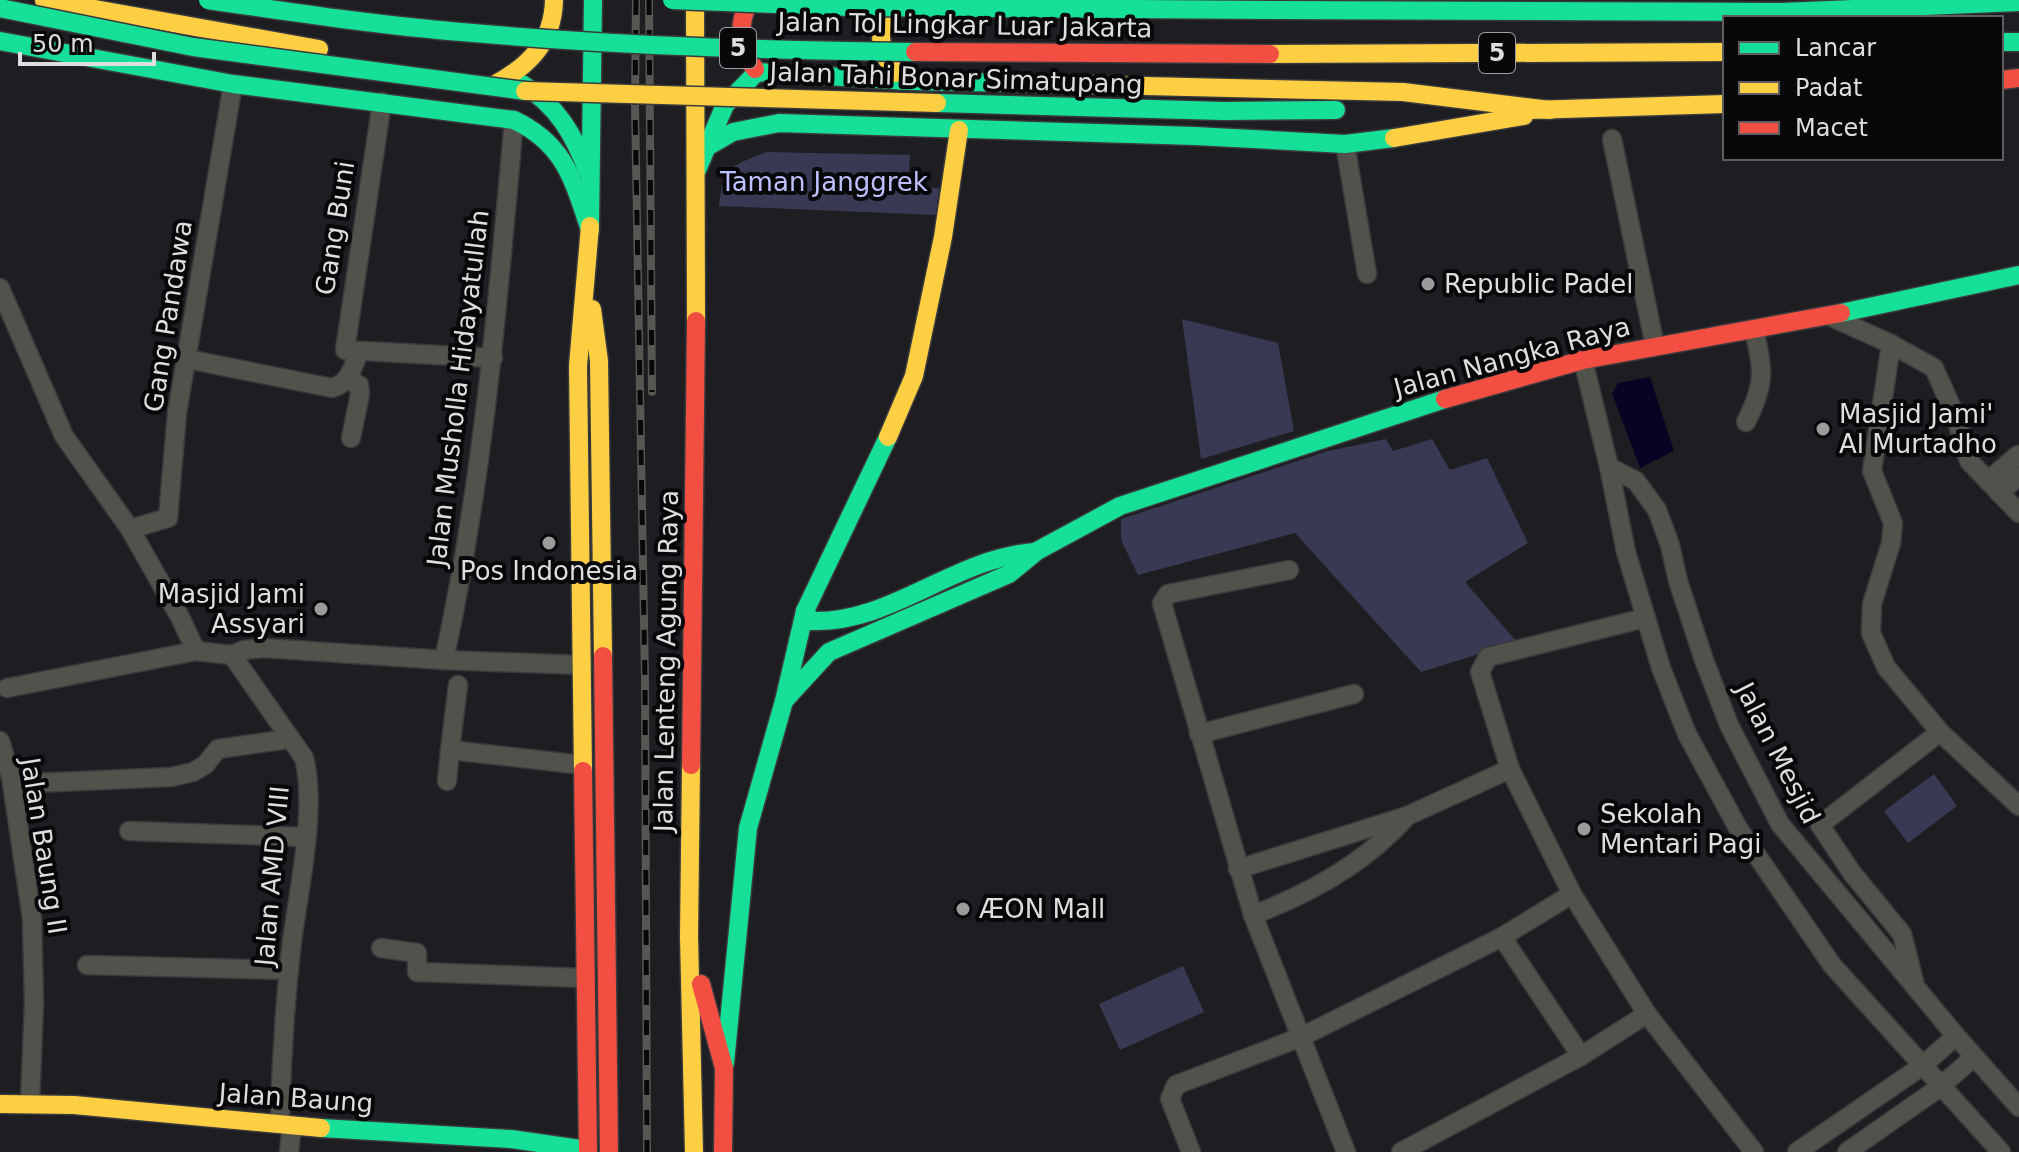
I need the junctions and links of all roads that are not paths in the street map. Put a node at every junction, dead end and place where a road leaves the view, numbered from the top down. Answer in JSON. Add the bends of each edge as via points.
{"nodes":[{"id":1,"x":44,"y":0,"type":"edge"},
{"id":2,"x":208,"y":0,"type":"edge"},
{"id":3,"x":554,"y":0,"type":"edge"},
{"id":4,"x":593,"y":0,"type":"edge"},
{"id":5,"x":672,"y":0,"type":"edge"},
{"id":6,"x":695,"y":0,"type":"edge"},
{"id":7,"x":750,"y":0,"type":"edge"},
{"id":8,"x":896,"y":0,"type":"edge"},
{"id":9,"x":2019,"y":2,"type":"edge"},
{"id":10,"x":0,"y":8,"type":"edge"},
{"id":11,"x":0,"y":41,"type":"edge"},
{"id":12,"x":1723,"y":52,"type":"edge"},
{"id":13,"x":757,"y":72,"type":"junction"},
{"id":14,"x":510,"y":78,"type":"junction"},
{"id":15,"x":908,"y":81,"type":"junction"},
{"id":16,"x":233,"y":84,"type":"junction"},
{"id":17,"x":382,"y":102,"type":"junction"},
{"id":18,"x":1723,"y":104,"type":"edge"},
{"id":19,"x":424,"y":107,"type":"junction"},
{"id":20,"x":1348,"y":110,"type":"dead end"},
{"id":21,"x":1394,"y":110,"type":"dead end"},
{"id":22,"x":1550,"y":110,"type":"junction"},
{"id":23,"x":514,"y":120,"type":"junction"},
{"id":24,"x":959,"y":130,"type":"junction"},
{"id":25,"x":1612,"y":139,"type":"dead end"},
{"id":26,"x":1345,"y":144,"type":"junction"},
{"id":27,"x":707,"y":147,"type":"junction"},
{"id":28,"x":697,"y":170,"type":"junction"},
{"id":29,"x":591,"y":183,"type":"junction"},
{"id":30,"x":590,"y":230,"type":"junction"},
{"id":31,"x":1367,"y":274,"type":"dead end"},
{"id":32,"x":2019,"y":275,"type":"edge"},
{"id":33,"x":0,"y":288,"type":"edge"},
{"id":34,"x":586,"y":289,"type":"junction"},
{"id":35,"x":1829,"y":316,"type":"junction"},
{"id":36,"x":1754,"y":329,"type":"junction"},
{"id":37,"x":1891,"y":344,"type":"junction"},
{"id":38,"x":1655,"y":346,"type":"junction"},
{"id":39,"x":359,"y":351,"type":"junction"},
{"id":40,"x":493,"y":358,"type":"junction"},
{"id":41,"x":187,"y":359,"type":"junction"},
{"id":42,"x":1583,"y":360,"type":"junction"},
{"id":43,"x":348,"y":379,"type":"junction"},
{"id":44,"x":1746,"y":422,"type":"dead end"},
{"id":45,"x":351,"y":438,"type":"dead end"},
{"id":46,"x":2018,"y":455,"type":"edge"},
{"id":47,"x":1609,"y":467,"type":"junction"},
{"id":48,"x":2019,"y":476,"type":"edge"},
{"id":49,"x":1994,"y":487,"type":"junction"},
{"id":50,"x":2019,"y":513,"type":"edge"},
{"id":51,"x":130,"y":529,"type":"junction"},
{"id":52,"x":1037,"y":551,"type":"junction"},
{"id":53,"x":1289,"y":570,"type":"dead end"},
{"id":54,"x":805,"y":611,"type":"junction"},
{"id":55,"x":1645,"y":618,"type":"junction"},
{"id":56,"x":196,"y":651,"type":"junction"},
{"id":57,"x":232,"y":655,"type":"junction"},
{"id":58,"x":444,"y":660,"type":"junction"},
{"id":59,"x":582,"y":665,"type":"junction"},
{"id":60,"x":458,"y":685,"type":"dead end"},
{"id":61,"x":7,"y":688,"type":"dead end"},
{"id":62,"x":1354,"y":694,"type":"dead end"},
{"id":63,"x":784,"y":701,"type":"junction"},
{"id":64,"x":1940,"y":732,"type":"junction"},
{"id":65,"x":1199,"y":734,"type":"junction"},
{"id":66,"x":289,"y":739,"type":"junction"},
{"id":67,"x":0,"y":741,"type":"edge"},
{"id":68,"x":450,"y":750,"type":"junction"},
{"id":69,"x":583,"y":765,"type":"junction"},
{"id":70,"x":1510,"y":769,"type":"junction"},
{"id":71,"x":447,"y":781,"type":"dead end"},
{"id":72,"x":34,"y":783,"type":"dead end"},
{"id":73,"x":2019,"y":806,"type":"edge"},
{"id":74,"x":1407,"y":816,"type":"junction"},
{"id":75,"x":129,"y":831,"type":"dead end"},
{"id":76,"x":305,"y":837,"type":"junction"},
{"id":77,"x":1238,"y":869,"type":"junction"},
{"id":78,"x":1572,"y":894,"type":"junction"},
{"id":79,"x":1253,"y":915,"type":"junction"},
{"id":80,"x":689,"y":936,"type":"junction"},
{"id":81,"x":1502,"y":937,"type":"junction"},
{"id":82,"x":381,"y":948,"type":"dead end"},
{"id":83,"x":87,"y":965,"type":"dead end"},
{"id":84,"x":289,"y":970,"type":"junction"},
{"id":85,"x":585,"y":978,"type":"junction"},
{"id":86,"x":1916,"y":987,"type":"junction"},
{"id":87,"x":1647,"y":1014,"type":"junction"},
{"id":88,"x":1956,"y":1036,"type":"junction"},
{"id":89,"x":1301,"y":1037,"type":"junction"},
{"id":90,"x":1581,"y":1056,"type":"junction"},
{"id":91,"x":1974,"y":1057,"type":"junction"},
{"id":92,"x":1922,"y":1066,"type":"junction"},
{"id":93,"x":724,"y":1068,"type":"junction"},
{"id":94,"x":1940,"y":1087,"type":"junction"},
{"id":95,"x":0,"y":1104,"type":"edge"},
{"id":96,"x":38,"y":1104,"type":"junction"},
{"id":97,"x":2019,"y":1107,"type":"edge"},
{"id":98,"x":286,"y":1125,"type":"junction"},
{"id":99,"x":588,"y":1151,"type":"edge"},
{"id":100,"x":289,"y":1152,"type":"edge"},
{"id":101,"x":609,"y":1152,"type":"edge"},
{"id":102,"x":694,"y":1152,"type":"edge"},
{"id":103,"x":723,"y":1152,"type":"edge"},
{"id":104,"x":1191,"y":1152,"type":"edge"},
{"id":105,"x":1346,"y":1152,"type":"edge"},
{"id":106,"x":1401,"y":1152,"type":"edge"},
{"id":107,"x":1754,"y":1152,"type":"edge"},
{"id":108,"x":1797,"y":1152,"type":"edge"},
{"id":109,"x":1847,"y":1152,"type":"edge"},
{"id":110,"x":2001,"y":1152,"type":"edge"}],
"edges":[{"from":1,"to":14,"type":"main road"},
{"from":2,"to":12,"type":"main road","name":"Jalan Tol Lingkar Luar Jakarta","number":"5","bridge":true,"via":[[448,32],[610,44],[844,51]]},
{"from":3,"to":14,"type":"main road","via":[[553,25],[542,48]]},
{"from":4,"to":29,"type":"main road"},
{"from":5,"to":9,"type":"main road","name":"Jalan Tol Lingkar Luar Jakarta","number":"5","bridge":true,"via":[[851,7],[1782,12]]},
{"from":6,"to":28,"type":"main road","name":"Jalan Lenteng Agung Raya"},
{"from":7,"to":13,"type":"main road","via":[[742,17],[741,41]]},
{"from":8,"to":15,"type":"main road","via":[[882,21],[881,49],[887,63]]},
{"from":10,"to":20,"type":"main road","name":"Jalan Tahi Bonar Simatupang","bridge":true,"via":[[193,47],[540,93]]},
{"from":11,"to":16,"type":"main road"},
{"from":13,"to":15,"type":"main road"},
{"from":13,"to":27,"type":"main road","via":[[725,105]]},
{"from":14,"to":19,"type":"main road","via":[[464,98]]},
{"from":14,"to":29,"type":"main road","via":[[536,92],[569,125]]},
{"from":15,"to":22,"type":"main road","via":[[1403,92]]},
{"from":16,"to":17,"type":"main road"},
{"from":16,"to":41,"type":"street","name":"Gang Pandawa"},
{"from":17,"to":19,"type":"main road"},
{"from":17,"to":39,"type":"street","name":"Gang Buni","via":[[345,337],[345,350]]},
{"from":18,"to":22,"type":"main road"},
{"from":19,"to":23,"type":"main road"},
{"from":21,"to":22,"type":"main road"},
{"from":22,"to":26,"type":"main road"},
{"from":23,"to":30,"type":"main road","via":[[541,132],[563,157]]},
{"from":23,"to":40,"type":"street","name":"Jalan Musholla Hidayatullah"},
{"from":24,"to":26,"type":"main road"},
{"from":24,"to":27,"type":"main road","via":[[779,123],[733,132]]},
{"from":24,"to":54,"type":"main road","via":[[914,376]]},
{"from":25,"to":38,"type":"street"},
{"from":26,"to":31,"type":"street"},
{"from":27,"to":28,"type":"main road"},
{"from":28,"to":80,"type":"main road","name":"Jalan Lenteng Agung Raya"},
{"from":29,"to":30,"type":"main road"},
{"from":30,"to":34,"type":"main road"},
{"from":32,"to":35,"type":"main road","name":"Jalan Nangka Raya"},
{"from":33,"to":51,"type":"street","via":[[64,436]]},
{"from":34,"to":59,"type":"main road","via":[[578,328]]},
{"from":34,"to":101,"type":"main road","via":[[599,361]]},
{"from":35,"to":36,"type":"main road","name":"Jalan Nangka Raya"},
{"from":35,"to":37,"type":"street"},
{"from":36,"to":38,"type":"main road","name":"Jalan Nangka Raya"},
{"from":36,"to":44,"type":"street","via":[[1762,374]]},
{"from":37,"to":49,"type":"street","via":[[1934,368],[1969,461]]},
{"from":37,"to":64,"type":"street","via":[[1872,471],[1893,523],[1872,604],[1871,633],[1886,667]]},
{"from":38,"to":42,"type":"main road","name":"Jalan Nangka Raya"},
{"from":39,"to":40,"type":"street"},
{"from":39,"to":43,"type":"street"},
{"from":40,"to":58,"type":"street","name":"Jalan Musholla Hidayatullah","via":[[464,570]]},
{"from":41,"to":43,"type":"street","via":[[322,388]]},
{"from":41,"to":51,"type":"street","name":"Gang Pandawa","via":[[168,518]]},
{"from":42,"to":47,"type":"street"},
{"from":42,"to":52,"type":"main road","name":"Jalan Nangka Raya","via":[[1472,390],[1120,506]]},
{"from":43,"to":45,"type":"street","via":[[359,385],[360,394]]},
{"from":46,"to":49,"type":"street"},
{"from":47,"to":55,"type":"street"},
{"from":47,"to":86,"type":"street","name":"Jalan Mesjid","via":[[1636,481],[1657,510],[1729,725],[1780,824]]},
{"from":48,"to":49,"type":"street"},
{"from":49,"to":50,"type":"street"},
{"from":51,"to":56,"type":"street"},
{"from":52,"to":54,"type":"main road","name":"Jalan Nangka Raya","via":[[996,557],[862,614],[824,624],[811,621]]},
{"from":52,"to":63,"type":"main road","name":"Jalan Nangka Raya","via":[[1009,574],[829,652]]},
{"from":53,"to":65,"type":"street","via":[[1168,594],[1162,603]]},
{"from":54,"to":63,"type":"main road"},
{"from":55,"to":70,"type":"street","via":[[1488,657],[1480,672]]},
{"from":55,"to":92,"type":"street","via":[[1687,734],[1738,828],[1832,965]]},
{"from":56,"to":57,"type":"street"},
{"from":56,"to":61,"type":"street"},
{"from":57,"to":58,"type":"street","via":[[264,648]]},
{"from":57,"to":66,"type":"street","name":"Jalan AMD VIII"},
{"from":58,"to":59,"type":"street"},
{"from":59,"to":69,"type":"main road"},
{"from":60,"to":68,"type":"street"},
{"from":62,"to":65,"type":"street"},
{"from":63,"to":93,"type":"main road","via":[[748,828]]},
{"from":64,"to":73,"type":"street"},
{"from":64,"to":86,"type":"street","via":[[1820,825],[1902,934]]},
{"from":65,"to":77,"type":"street"},
{"from":66,"to":72,"type":"street","via":[[218,749],[205,765],[171,777]]},
{"from":66,"to":76,"type":"street","name":"Jalan AMD VIII","via":[[307,771]]},
{"from":67,"to":96,"type":"street","name":"Jalan Baung II","via":[[11,777],[32,919]]},
{"from":68,"to":69,"type":"street"},
{"from":68,"to":71,"type":"street"},
{"from":69,"to":85,"type":"main road"},
{"from":70,"to":74,"type":"street"},
{"from":70,"to":78,"type":"street"},
{"from":74,"to":77,"type":"street"},
{"from":74,"to":79,"type":"street","via":[[1384,843],[1346,869],[1295,899]]},
{"from":75,"to":76,"type":"street"},
{"from":76,"to":84,"type":"street","name":"Jalan AMD VIII"},
{"from":77,"to":79,"type":"street"},
{"from":78,"to":81,"type":"street"},
{"from":78,"to":87,"type":"street"},
{"from":79,"to":89,"type":"street"},
{"from":80,"to":93,"type":"main road"},
{"from":80,"to":102,"type":"main road","name":"Jalan Lenteng Agung Raya"},
{"from":81,"to":89,"type":"street"},
{"from":81,"to":90,"type":"street"},
{"from":82,"to":85,"type":"street","via":[[417,953],[417,972]]},
{"from":83,"to":84,"type":"street"},
{"from":84,"to":98,"type":"street","name":"Jalan AMD VIII"},
{"from":85,"to":99,"type":"main road"},
{"from":86,"to":88,"type":"street","name":"Jalan Mesjid"},
{"from":87,"to":90,"type":"street"},
{"from":87,"to":107,"type":"street"},
{"from":88,"to":91,"type":"street","name":"Jalan Mesjid"},
{"from":88,"to":92,"type":"street"},
{"from":89,"to":104,"type":"street","via":[[1176,1085],[1170,1099]]},
{"from":89,"to":105,"type":"street"},
{"from":90,"to":106,"type":"street"},
{"from":91,"to":94,"type":"street"},
{"from":91,"to":97,"type":"street","name":"Jalan Mesjid"},
{"from":92,"to":94,"type":"street"},
{"from":92,"to":108,"type":"street"},
{"from":93,"to":103,"type":"main road"},
{"from":94,"to":109,"type":"street"},
{"from":94,"to":110,"type":"street"},
{"from":95,"to":96,"type":"main road","name":"Jalan Baung"},
{"from":96,"to":98,"type":"main road","name":"Jalan Baung"},
{"from":98,"to":99,"type":"main road","name":"Jalan Baung","via":[[511,1139]]},
{"from":98,"to":100,"type":"street","name":"Jalan AMD VIII"}]}
